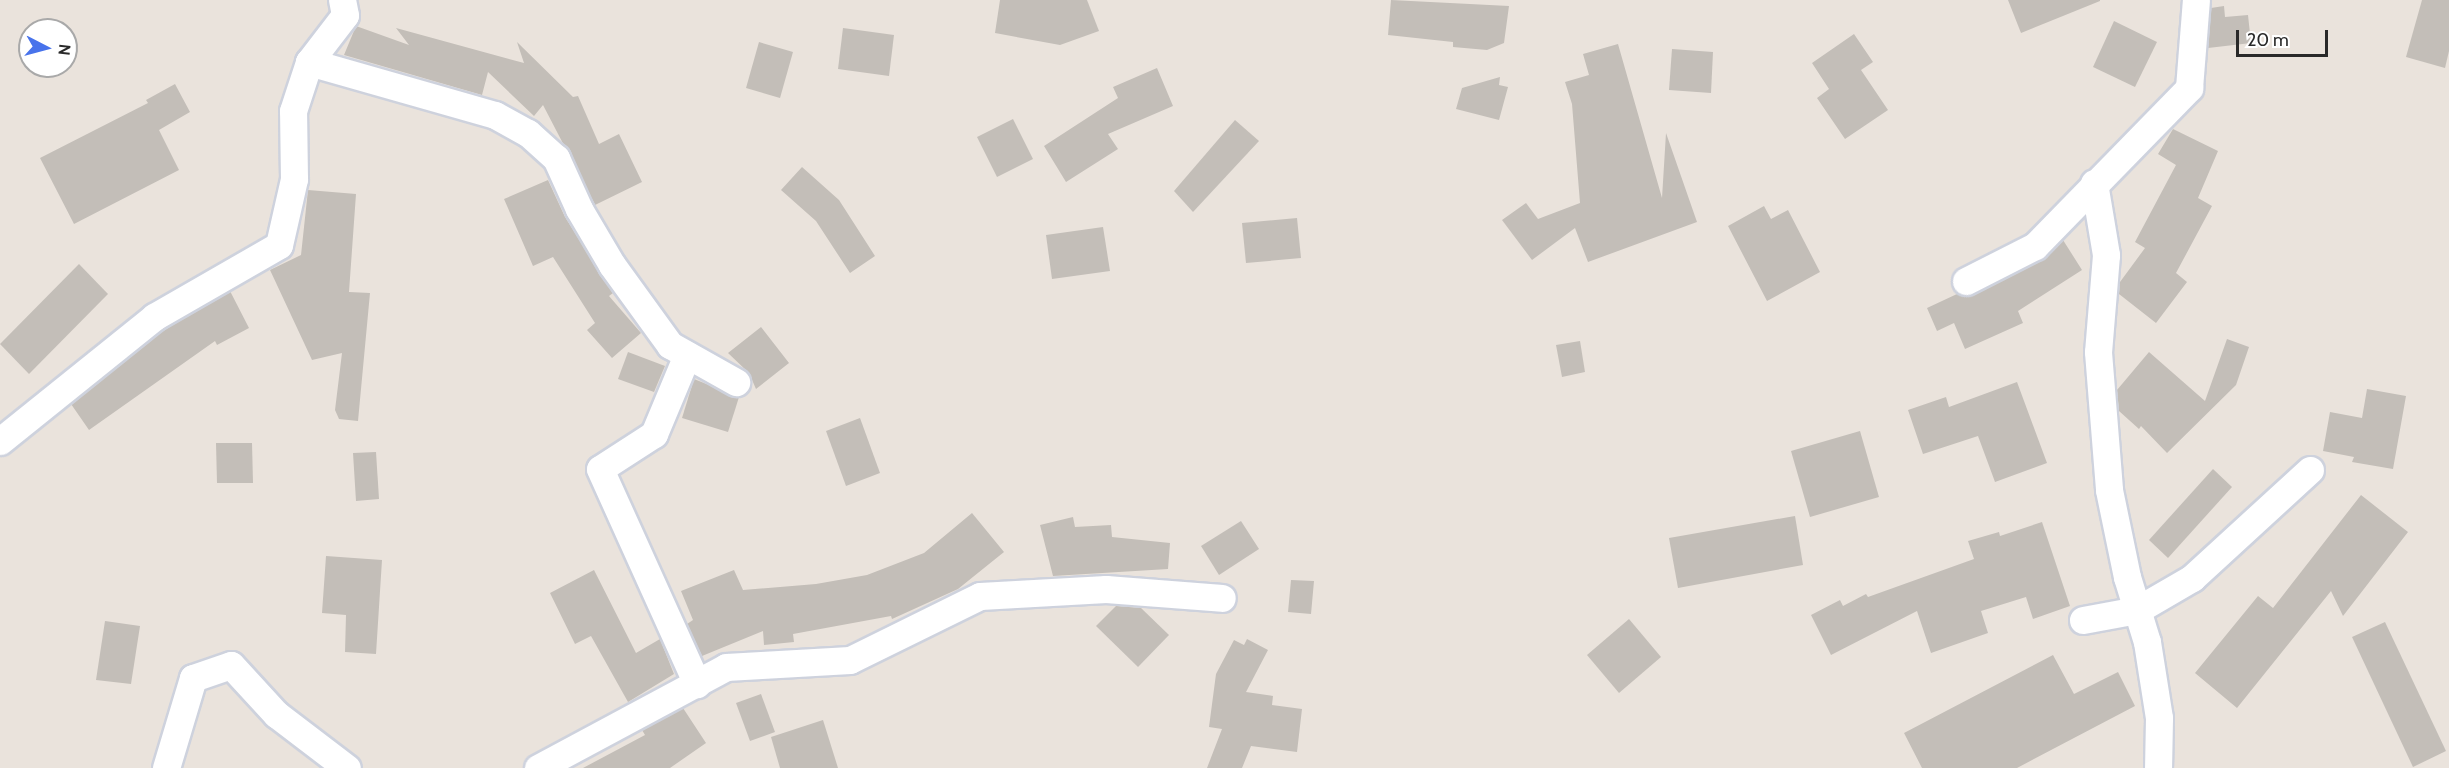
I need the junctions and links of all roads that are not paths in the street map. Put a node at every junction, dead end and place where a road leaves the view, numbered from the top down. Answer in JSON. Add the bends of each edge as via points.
{"nodes":[{"id":1,"x":342,"y":0,"type":"edge"},
{"id":2,"x":2196,"y":0,"type":"edge"},
{"id":3,"x":309,"y":62,"type":"junction"},
{"id":4,"x":2094,"y":183,"type":"junction"},
{"id":5,"x":1966,"y":281,"type":"dead end"},
{"id":6,"x":687,"y":355,"type":"junction"},
{"id":7,"x":736,"y":382,"type":"dead end"},
{"id":8,"x":0,"y":441,"type":"edge"},
{"id":9,"x":2310,"y":470,"type":"dead end"},
{"id":10,"x":1222,"y":598,"type":"dead end"},
{"id":11,"x":2137,"y":610,"type":"junction"},
{"id":12,"x":2083,"y":620,"type":"dead end"},
{"id":13,"x":697,"y":684,"type":"junction"},
{"id":14,"x":166,"y":768,"type":"edge"},
{"id":15,"x":347,"y":768,"type":"edge"},
{"id":16,"x":538,"y":768,"type":"edge"},
{"id":17,"x":2158,"y":768,"type":"edge"}],
"edges":[{"from":1,"to":3,"type":"street","via":[[345,15]]},
{"from":2,"to":4,"type":"street","via":[[2189,88]]},
{"from":3,"to":6,"type":"street","via":[[495,115],[528,133],[556,158],[579,209],[647,316],[670,345]]},
{"from":3,"to":8,"type":"street","via":[[293,111],[294,179],[279,244],[154,317]]},
{"from":4,"to":5,"type":"street","via":[[2035,246]]},
{"from":4,"to":11,"type":"street","via":[[2106,255],[2098,352],[2109,490]]},
{"from":6,"to":7,"type":"street"},
{"from":6,"to":13,"type":"street","via":[[654,434],[600,469]]},
{"from":9,"to":11,"type":"street","via":[[2192,578]]},
{"from":10,"to":13,"type":"street","via":[[1106,589],[980,596],[850,660],[726,667]]},
{"from":11,"to":12,"type":"street"},
{"from":11,"to":17,"type":"street","via":[[2147,642],[2159,718]]},
{"from":13,"to":16,"type":"street"},
{"from":14,"to":15,"type":"street","via":[[193,678],[231,664],[276,714]]}]}
